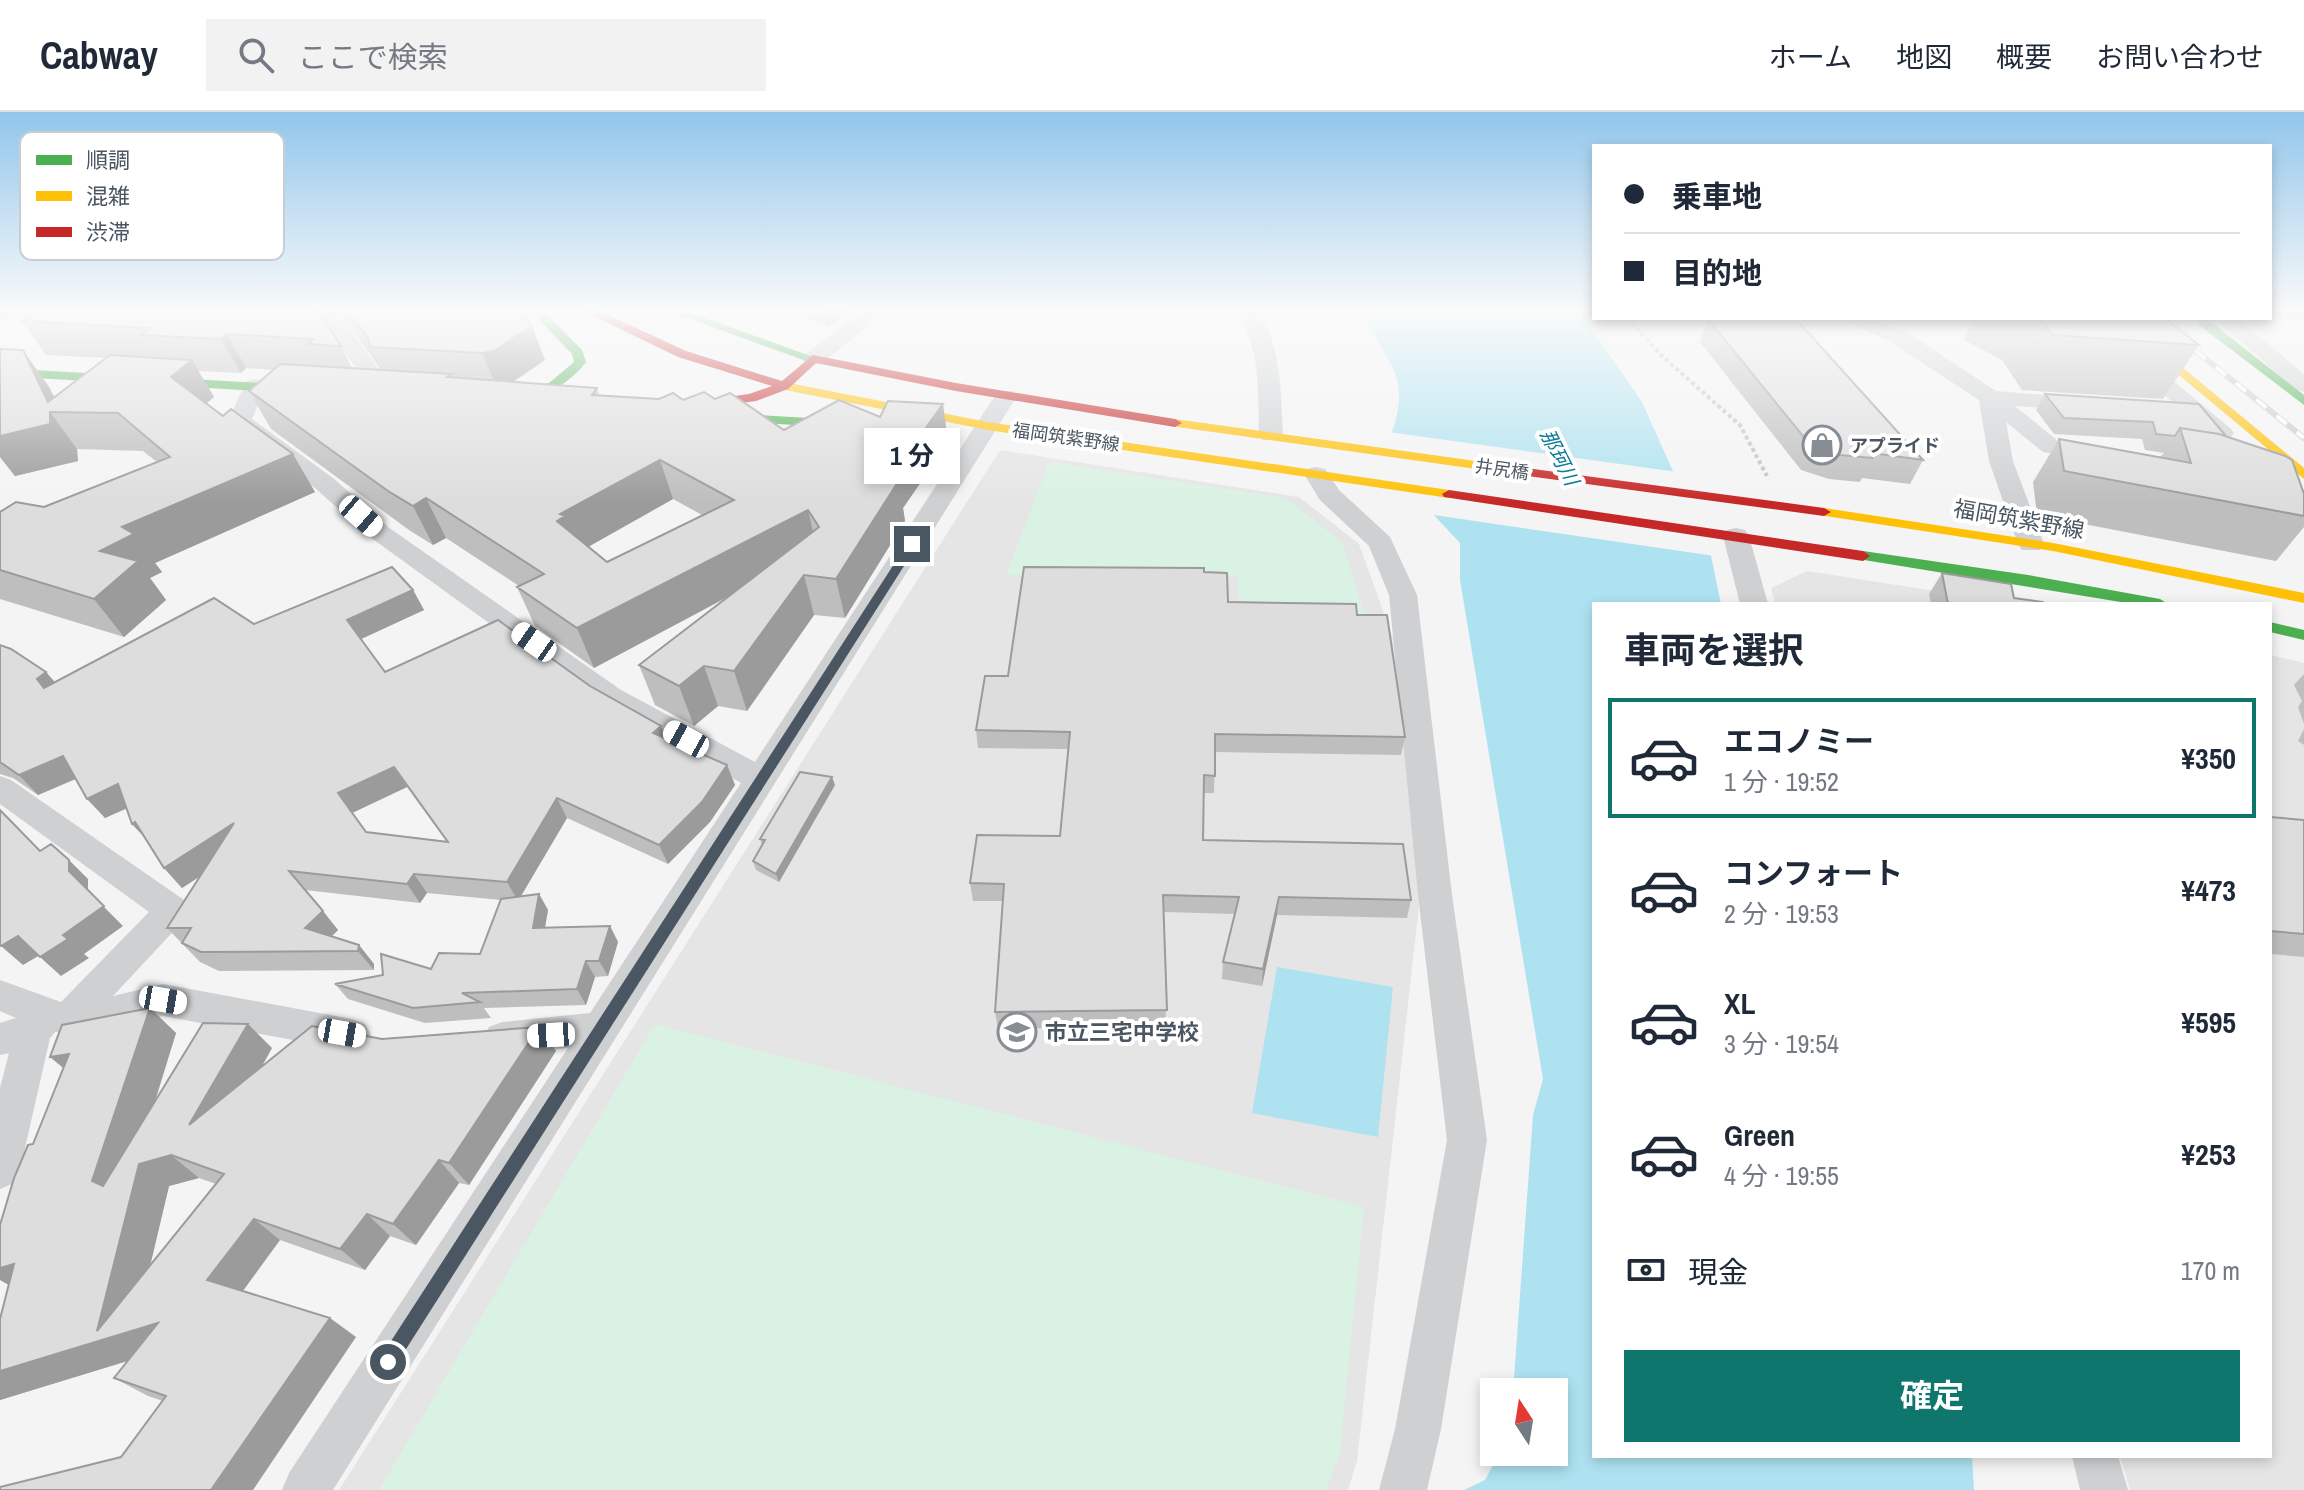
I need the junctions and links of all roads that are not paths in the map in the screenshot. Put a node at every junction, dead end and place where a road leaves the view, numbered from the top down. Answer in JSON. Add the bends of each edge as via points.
{"nodes":[{"id":1,"x":24,"y":373,"type":"edge"},
{"id":2,"x":371,"y":373,"type":"edge"},
{"id":3,"x":575,"y":373,"type":"edge"},
{"id":4,"x":737,"y":373,"type":"edge"},
{"id":5,"x":798,"y":373,"type":"edge"},
{"id":6,"x":864,"y":373,"type":"edge"},
{"id":7,"x":1267,"y":373,"type":"edge"},
{"id":8,"x":1954,"y":373,"type":"edge"},
{"id":9,"x":2153,"y":373,"type":"edge"},
{"id":10,"x":2182,"y":373,"type":"edge"},
{"id":11,"x":2273,"y":373,"type":"edge"},
{"id":12,"x":2288,"y":373,"type":"edge"},
{"id":13,"x":2304,"y":385,"type":"edge"},
{"id":14,"x":255,"y":386,"type":"junction"},
{"id":15,"x":784,"y":386,"type":"junction"},
{"id":16,"x":327,"y":391,"type":"edge"},
{"id":17,"x":370,"y":394,"type":"edge"},
{"id":18,"x":1990,"y":397,"type":"junction"},
{"id":19,"x":2304,"y":401,"type":"edge"},
{"id":20,"x":552,"y":405,"type":"edge"},
{"id":21,"x":2110,"y":406,"type":"edge"},
{"id":22,"x":2155,"y":409,"type":"edge"},
{"id":23,"x":997,"y":411,"type":"junction"},
{"id":24,"x":2200,"y":412,"type":"junction"},
{"id":25,"x":1271,"y":435,"type":"junction"},
{"id":26,"x":1327,"y":445,"type":"joint"},
{"id":27,"x":2114,"y":456,"type":"edge"},
{"id":28,"x":2253,"y":462,"type":"edge"},
{"id":29,"x":1316,"y":474,"type":"junction"},
{"id":30,"x":2304,"y":475,"type":"edge"},
{"id":31,"x":1350,"y":480,"type":"joint"},
{"id":32,"x":1725,"y":499,"type":"joint"},
{"id":33,"x":1732,"y":535,"type":"junction"},
{"id":34,"x":2031,"y":544,"type":"junction"},
{"id":35,"x":2304,"y":598,"type":"edge"},
{"id":36,"x":1753,"y":602,"type":"edge"},
{"id":37,"x":2149,"y":602,"type":"edge"},
{"id":38,"x":2272,"y":627,"type":"edge"},
{"id":39,"x":2304,"y":635,"type":"edge"},
{"id":40,"x":761,"y":780,"type":"junction"},
{"id":41,"x":0,"y":788,"type":"edge"},
{"id":42,"x":0,"y":995,"type":"edge"},
{"id":43,"x":38,"y":1026,"type":"edge"},
{"id":44,"x":602,"y":1028,"type":"junction"},
{"id":45,"x":461,"y":1040,"type":"edge"},
{"id":46,"x":387,"y":1041,"type":"edge"},
{"id":47,"x":0,"y":1170,"type":"edge"},
{"id":48,"x":2096,"y":1458,"type":"edge"},
{"id":49,"x":306,"y":1490,"type":"edge"},
{"id":50,"x":1403,"y":1490,"type":"edge"},
{"id":51,"x":2104,"y":1490,"type":"edge"}],
"edges":[{"from":1,"to":14,"type":"main road"},
{"from":2,"to":17,"type":"street"},
{"from":3,"to":20,"type":"main road","via":[[543,391],[483,402]]},
{"from":4,"to":15,"type":"main road"},
{"from":5,"to":15,"type":"main road","name":"福岡筑紫野線"},
{"from":6,"to":23,"type":"main road","name":"福岡筑紫野線"},
{"from":7,"to":25,"type":"street"},
{"from":8,"to":18,"type":"street"},
{"from":9,"to":24,"type":"street"},
{"from":10,"to":30,"type":"main road"},
{"from":11,"to":19,"type":"main road"},
{"from":12,"to":13,"type":"street"},
{"from":14,"to":16,"type":"main road"},
{"from":14,"to":40,"type":"street","via":[[240,421],[379,532],[611,697]]},
{"from":15,"to":23,"type":"main road","name":"福岡筑紫野線"},
{"from":15,"to":23,"type":"main road","name":"福岡筑紫野線","via":[[726,404],[657,409],[879,425]]},
{"from":18,"to":21,"type":"street"},
{"from":18,"to":27,"type":"street","via":[[2051,447]]},
{"from":18,"to":34,"type":"street","via":[[2001,461]]},
{"from":22,"to":24,"type":"street"},
{"from":23,"to":25,"type":"main road","name":"福岡筑紫野線"},
{"from":23,"to":29,"type":"main road","name":"福岡筑紫野線"},
{"from":23,"to":40,"type":"street"},
{"from":24,"to":28,"type":"street"},
{"from":25,"to":26,"type":"main road","name":"福岡筑紫野線"},
{"from":26,"to":32,"type":"main road","name":"井尻橋"},
{"from":29,"to":31,"type":"main road","name":"福岡筑紫野線"},
{"from":29,"to":50,"type":"street","via":[[1329,495],[1381,543],[1403,595],[1467,1140]]},
{"from":31,"to":33,"type":"main road","name":"井尻橋"},
{"from":32,"to":34,"type":"main road","name":"福岡筑紫野線"},
{"from":33,"to":36,"type":"street"},
{"from":33,"to":37,"type":"main road"},
{"from":34,"to":35,"type":"main road","name":"福岡筑紫野線"},
{"from":38,"to":39,"type":"main road"},
{"from":40,"to":44,"type":"street"},
{"from":41,"to":43,"type":"street","via":[[172,910]]},
{"from":42,"to":43,"type":"street"},
{"from":43,"to":46,"type":"street","via":[[163,1000]]},
{"from":43,"to":47,"type":"street"},
{"from":44,"to":45,"type":"street"},
{"from":44,"to":49,"type":"street"},
{"from":48,"to":51,"type":"street"}]}
